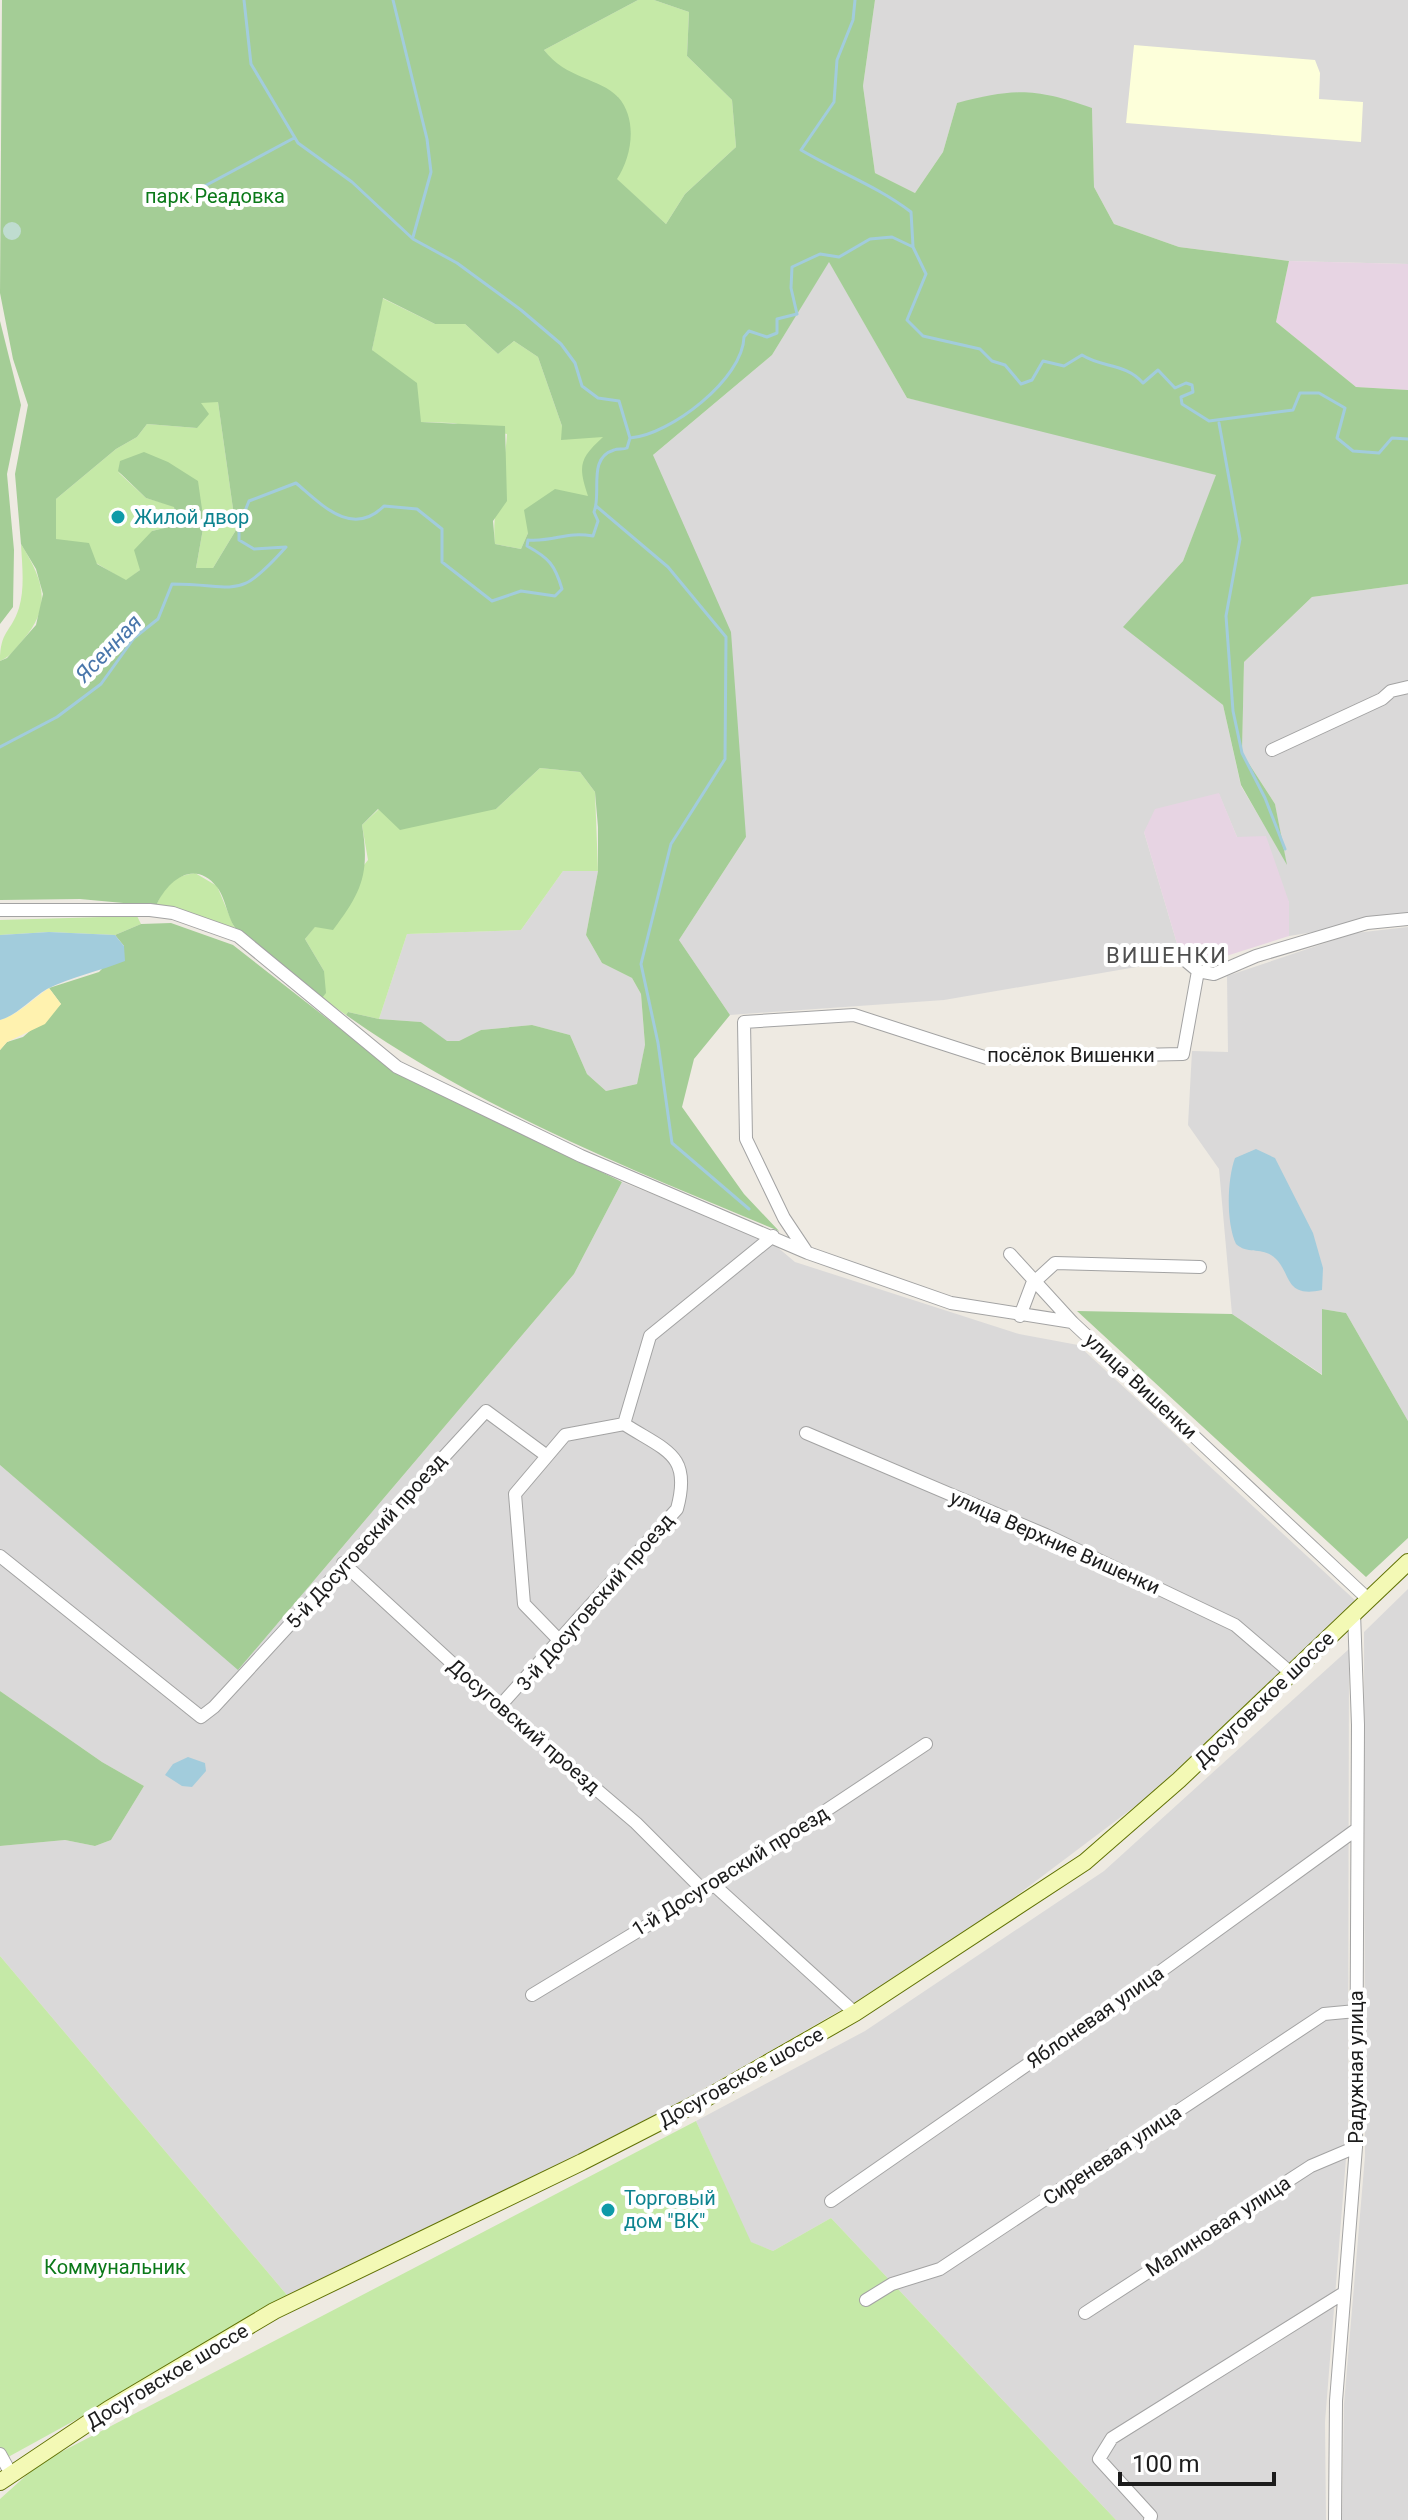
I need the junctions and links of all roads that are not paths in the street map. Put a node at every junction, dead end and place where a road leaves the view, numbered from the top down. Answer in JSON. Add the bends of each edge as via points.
{"nodes":[{"id":1,"x":1408,"y":687,"type":"edge"},
{"id":2,"x":1272,"y":750,"type":"dead end"},
{"id":3,"x":0,"y":910,"type":"edge"},
{"id":4,"x":1408,"y":919,"type":"edge"},
{"id":5,"x":1180,"y":956,"type":"dead end"},
{"id":6,"x":1198,"y":971,"type":"junction"},
{"id":7,"x":773,"y":1236,"type":"junction"},
{"id":8,"x":808,"y":1253,"type":"junction"},
{"id":9,"x":1010,"y":1254,"type":"dead end"},
{"id":10,"x":1200,"y":1267,"type":"dead end"},
{"id":11,"x":1034,"y":1282,"type":"junction"},
{"id":12,"x":1020,"y":1316,"type":"junction"},
{"id":13,"x":1073,"y":1323,"type":"junction"},
{"id":14,"x":624,"y":1424,"type":"junction"},
{"id":15,"x":806,"y":1433,"type":"dead end"},
{"id":16,"x":547,"y":1456,"type":"junction"},
{"id":17,"x":0,"y":1556,"type":"edge"},
{"id":18,"x":1408,"y":1562,"type":"edge"},
{"id":19,"x":343,"y":1563,"type":"junction"},
{"id":20,"x":1368,"y":1599,"type":"junction"},
{"id":21,"x":1354,"y":1613,"type":"junction"},
{"id":22,"x":558,"y":1639,"type":"junction"},
{"id":23,"x":1291,"y":1673,"type":"junction"},
{"id":24,"x":499,"y":1707,"type":"junction"},
{"id":25,"x":926,"y":1744,"type":"dead end"},
{"id":26,"x":1357,"y":1829,"type":"junction"},
{"id":27,"x":709,"y":1888,"type":"junction"},
{"id":28,"x":532,"y":1995,"type":"dead end"},
{"id":29,"x":1356,"y":2011,"type":"junction"},
{"id":30,"x":855,"y":2013,"type":"junction"},
{"id":31,"x":1356,"y":2147,"type":"junction"},
{"id":32,"x":831,"y":2201,"type":"dead end"},
{"id":33,"x":1342,"y":2294,"type":"junction"},
{"id":34,"x":866,"y":2300,"type":"dead end"},
{"id":35,"x":1085,"y":2313,"type":"dead end"},
{"id":36,"x":0,"y":2454,"type":"edge"},
{"id":37,"x":6,"y":2478,"type":"edge"},
{"id":38,"x":1150,"y":2520,"type":"edge"},
{"id":39,"x":1335,"y":2520,"type":"edge"}],
"edges":[{"from":1,"to":2,"type":"street"},
{"from":3,"to":7,"type":"street","name":"улица Вишенки","via":[[150,910],[238,936],[397,1067],[581,1156]]},
{"from":4,"to":6,"type":"street","via":[[1367,923],[1214,974]]},
{"from":5,"to":6,"type":"street"},
{"from":6,"to":8,"type":"street","name":"посёлок Вишенки","via":[[1183,1054],[987,1058],[854,1015],[744,1022],[746,1139],[784,1218]]},
{"from":7,"to":8,"type":"street","name":"улица Вишенки"},
{"from":7,"to":14,"type":"street","via":[[650,1336]]},
{"from":8,"to":12,"type":"street","name":"улица Вишенки","via":[[951,1303]]},
{"from":9,"to":11,"type":"street"},
{"from":10,"to":11,"type":"street","via":[[1055,1263]]},
{"from":11,"to":12,"type":"street"},
{"from":11,"to":13,"type":"street"},
{"from":12,"to":13,"type":"street","name":"улица Вишенки"},
{"from":13,"to":20,"type":"street","name":"улица Вишенки"},
{"from":14,"to":16,"type":"street","via":[[565,1435]]},
{"from":14,"to":22,"type":"street","name":"3-й Досуговский проезд","via":[[680,1464],[684,1482],[677,1509]]},
{"from":15,"to":23,"type":"street","name":"улица Верхние Вишенки","via":[[1046,1535],[1235,1625]]},
{"from":16,"to":19,"type":"street","name":"5-й Досуговский проезд","via":[[486,1411]]},
{"from":16,"to":22,"type":"street","via":[[515,1494],[524,1604]]},
{"from":17,"to":19,"type":"street","name":"5-й Досуговский проезд","via":[[201,1717]]},
{"from":18,"to":20,"type":"main road","name":"Досуговское шоссе"},
{"from":19,"to":24,"type":"street","name":"Досуговский проезд"},
{"from":20,"to":21,"type":"main road","name":"Досуговское шоссе"},
{"from":21,"to":23,"type":"main road","name":"Досуговское шоссе"},
{"from":21,"to":26,"type":"street","name":"Радужная улица"},
{"from":22,"to":24,"type":"street","name":"3-й Досуговский проезд"},
{"from":23,"to":30,"type":"main road","name":"Досуговское шоссе","via":[[1085,1862]]},
{"from":24,"to":27,"type":"street","name":"Досуговский проезд"},
{"from":25,"to":27,"type":"street","name":"1-й Досуговский проезд"},
{"from":26,"to":29,"type":"street","name":"Радужная улица"},
{"from":26,"to":32,"type":"street","name":"Яблоневая улица"},
{"from":27,"to":28,"type":"street","name":"1-й Досуговский проезд"},
{"from":27,"to":30,"type":"street","name":"Досуговский проезд"},
{"from":29,"to":31,"type":"street","name":"Радужная улица"},
{"from":29,"to":34,"type":"street","name":"Сиреневая улица","via":[[1324,2014],[940,2269],[892,2284]]},
{"from":30,"to":37,"type":"main road","name":"Досуговское шоссе","via":[[596,2156],[274,2311],[109,2409]]},
{"from":31,"to":33,"type":"street","name":"Радужная улица"},
{"from":31,"to":35,"type":"street","name":"Малиновая улица","via":[[1311,2166]]},
{"from":33,"to":38,"type":"street","via":[[1112,2438],[1099,2459]]},
{"from":33,"to":39,"type":"street","name":"Радужная улица"},
{"from":36,"to":37,"type":"street"}]}
